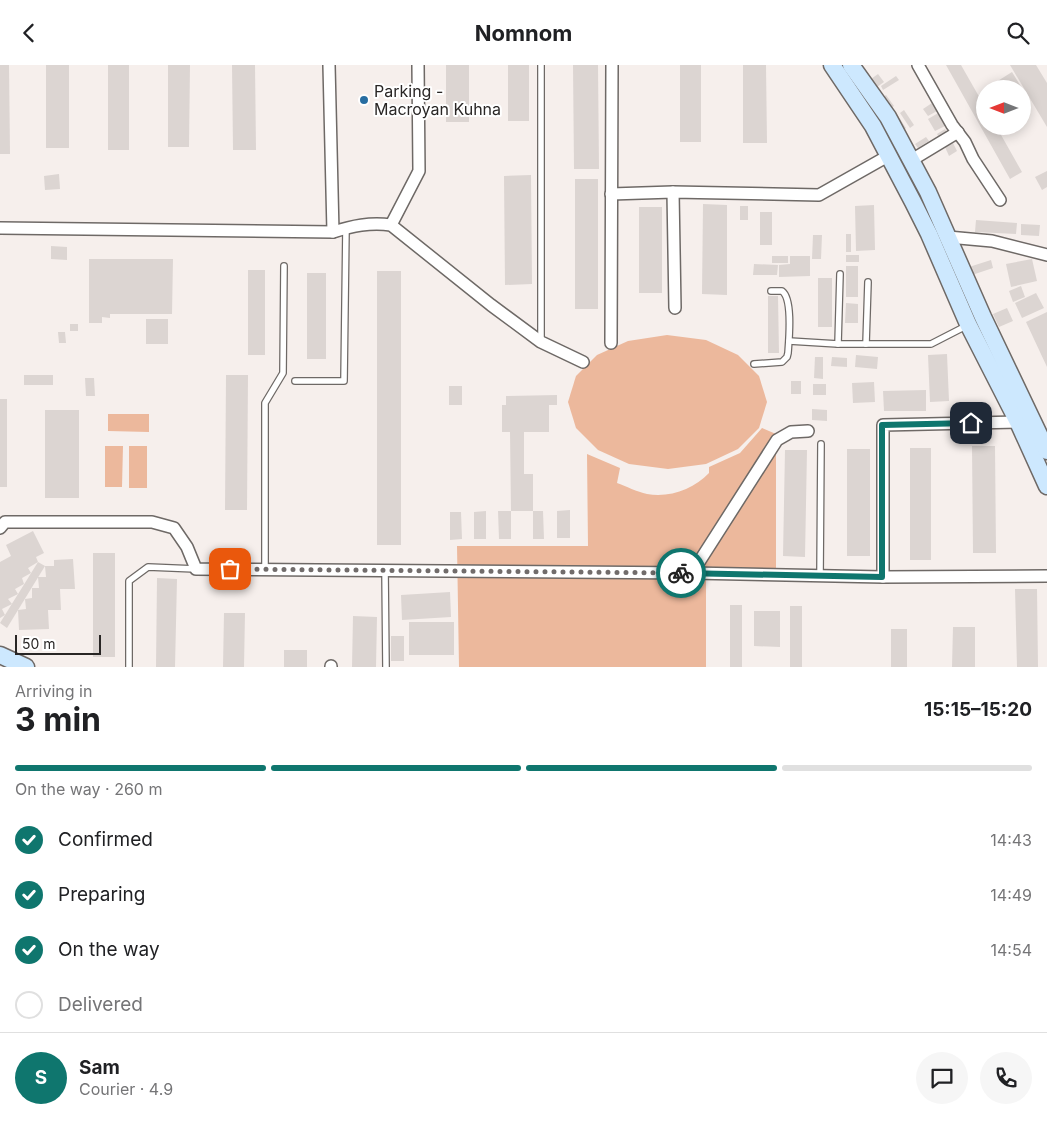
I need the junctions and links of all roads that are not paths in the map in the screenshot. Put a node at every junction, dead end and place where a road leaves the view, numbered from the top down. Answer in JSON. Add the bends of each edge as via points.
{"nodes":[{"id":1,"x":329,"y":65,"type":"edge"},
{"id":2,"x":418,"y":65,"type":"edge"},
{"id":3,"x":542,"y":65,"type":"edge"},
{"id":4,"x":612,"y":65,"type":"edge"},
{"id":5,"x":832,"y":65,"type":"edge"},
{"id":6,"x":851,"y":65,"type":"edge"},
{"id":7,"x":918,"y":65,"type":"edge"},
{"id":8,"x":958,"y":132,"type":"junction"},
{"id":9,"x":908,"y":155,"type":"junction"},
{"id":10,"x":888,"y":156,"type":"junction"},
{"id":11,"x":673,"y":193,"type":"junction"},
{"id":12,"x":611,"y":194,"type":"junction"},
{"id":13,"x":1000,"y":200,"type":"dead end"},
{"id":14,"x":391,"y":225,"type":"junction"},
{"id":15,"x":0,"y":228,"type":"edge"},
{"id":16,"x":346,"y":228,"type":"junction"},
{"id":17,"x":332,"y":232,"type":"junction"},
{"id":18,"x":948,"y":237,"type":"junction"},
{"id":19,"x":1047,"y":255,"type":"edge"},
{"id":20,"x":284,"y":266,"type":"dead end"},
{"id":21,"x":840,"y":275,"type":"dead end"},
{"id":22,"x":868,"y":282,"type":"dead end"},
{"id":23,"x":771,"y":291,"type":"dead end"},
{"id":24,"x":675,"y":308,"type":"dead end"},
{"id":25,"x":983,"y":317,"type":"junction"},
{"id":26,"x":968,"y":324,"type":"junction"},
{"id":27,"x":789,"y":341,"type":"junction"},
{"id":28,"x":541,"y":342,"type":"junction"},
{"id":29,"x":611,"y":343,"type":"dead end"},
{"id":30,"x":838,"y":344,"type":"junction"},
{"id":31,"x":866,"y":344,"type":"junction"},
{"id":32,"x":583,"y":362,"type":"dead end"},
{"id":33,"x":754,"y":364,"type":"dead end"},
{"id":34,"x":295,"y":381,"type":"dead end"},
{"id":35,"x":1018,"y":422,"type":"junction"},
{"id":36,"x":808,"y":431,"type":"dead end"},
{"id":37,"x":821,"y":444,"type":"dead end"},
{"id":38,"x":1047,"y":451,"type":"edge"},
{"id":39,"x":1047,"y":486,"type":"edge"},
{"id":40,"x":0,"y":528,"type":"edge"},
{"id":41,"x":196,"y":569,"type":"junction"},
{"id":42,"x":265,"y":569,"type":"junction"},
{"id":43,"x":385,"y":570,"type":"junction"},
{"id":44,"x":692,"y":573,"type":"junction"},
{"id":45,"x":820,"y":576,"type":"junction"},
{"id":46,"x":882,"y":577,"type":"junction"},
{"id":47,"x":1047,"y":577,"type":"edge"},
{"id":48,"x":0,"y":655,"type":"edge"},
{"id":49,"x":26,"y":667,"type":"edge"},
{"id":50,"x":129,"y":667,"type":"edge"},
{"id":51,"x":386,"y":667,"type":"edge"}],
"edges":[{"from":1,"to":17,"type":"street"},
{"from":2,"to":14,"type":"street","via":[[419,171]]},
{"from":3,"to":28,"type":"lane"},
{"from":4,"to":12,"type":"street"},
{"from":5,"to":10,"type":"main road","via":[[873,126]]},
{"from":6,"to":9,"type":"main road","via":[[888,117]]},
{"from":7,"to":8,"type":"street"},
{"from":8,"to":9,"type":"street","via":[[916,158]]},
{"from":8,"to":13,"type":"street"},
{"from":9,"to":18,"type":"main road"},
{"from":10,"to":11,"type":"street","via":[[819,195]]},
{"from":10,"to":26,"type":"main road","via":[[929,234]]},
{"from":11,"to":12,"type":"street"},
{"from":11,"to":24,"type":"street"},
{"from":12,"to":29,"type":"street"},
{"from":14,"to":16,"type":"street","via":[[377,223]]},
{"from":14,"to":28,"type":"street"},
{"from":15,"to":17,"type":"street"},
{"from":16,"to":17,"type":"street"},
{"from":16,"to":34,"type":"lane","via":[[344,381]]},
{"from":18,"to":19,"type":"street","via":[[992,241]]},
{"from":18,"to":25,"type":"main road"},
{"from":20,"to":42,"type":"lane","via":[[283,373],[265,403]]},
{"from":21,"to":30,"type":"lane"},
{"from":22,"to":31,"type":"lane"},
{"from":23,"to":27,"type":"lane","via":[[786,294]]},
{"from":25,"to":26,"type":"lane"},
{"from":25,"to":38,"type":"main road"},
{"from":26,"to":31,"type":"lane","via":[[931,344]]},
{"from":26,"to":35,"type":"main road"},
{"from":27,"to":30,"type":"lane"},
{"from":27,"to":33,"type":"lane","via":[[787,357],[782,362]]},
{"from":28,"to":32,"type":"street"},
{"from":30,"to":31,"type":"lane"},
{"from":35,"to":39,"type":"main road"},
{"from":35,"to":46,"type":"street","via":[[882,425]]},
{"from":36,"to":44,"type":"street","via":[[791,432],[777,439]]},
{"from":37,"to":45,"type":"lane"},
{"from":40,"to":41,"type":"street","via":[[5,521],[152,522],[174,529],[187,547]]},
{"from":41,"to":42,"type":"street"},
{"from":41,"to":50,"type":"lane","via":[[148,567],[129,581]]},
{"from":42,"to":43,"type":"street"},
{"from":43,"to":44,"type":"street"},
{"from":43,"to":51,"type":"lane"},
{"from":44,"to":45,"type":"street"},
{"from":45,"to":46,"type":"street"},
{"from":46,"to":47,"type":"street"},
{"from":48,"to":49,"type":"main road"}]}
